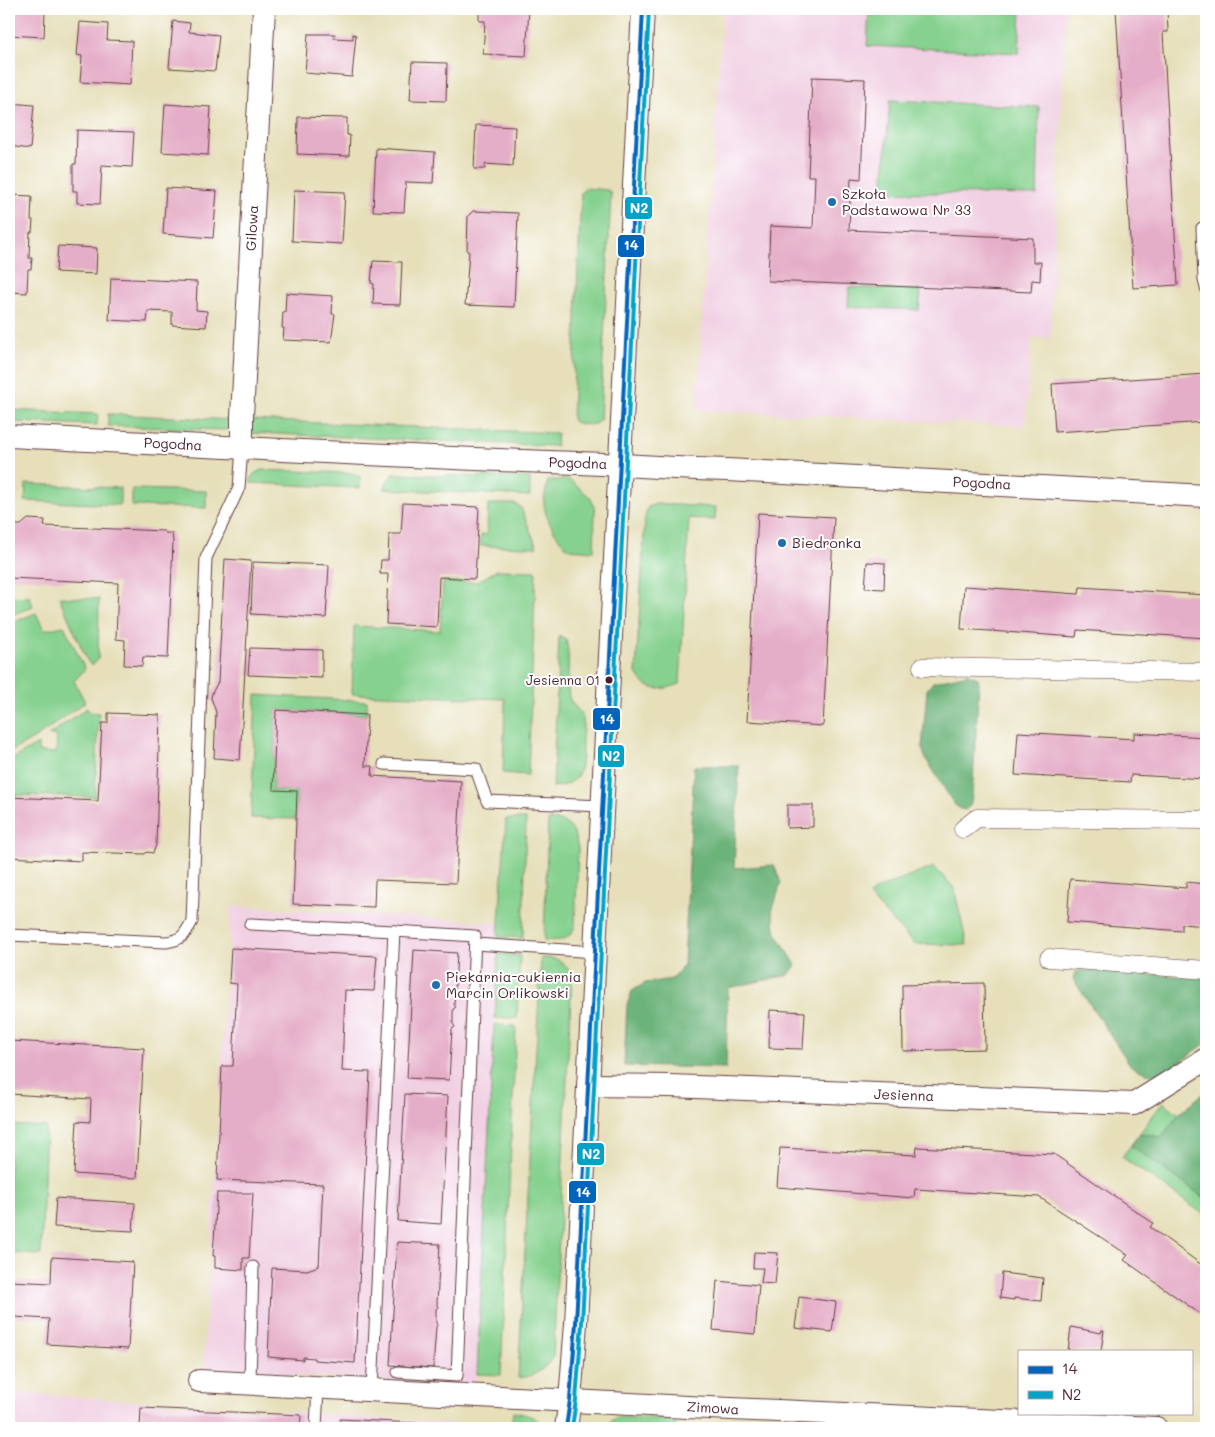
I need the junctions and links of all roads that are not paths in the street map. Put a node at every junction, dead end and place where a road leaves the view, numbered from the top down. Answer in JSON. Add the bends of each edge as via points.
{"nodes":[{"id":1,"x":264,"y":9,"type":"edge"},
{"id":2,"x":643,"y":9,"type":"edge"},
{"id":3,"x":1202,"y":228,"type":"dead end"},
{"id":4,"x":1206,"y":288,"type":"edge"},
{"id":5,"x":9,"y":436,"type":"edge"},
{"id":6,"x":242,"y":448,"type":"junction"},
{"id":7,"x":620,"y":465,"type":"junction"},
{"id":8,"x":1206,"y":496,"type":"edge"},
{"id":9,"x":922,"y":667,"type":"dead end"},
{"id":10,"x":1206,"y":672,"type":"edge"},
{"id":11,"x":384,"y":764,"type":"dead end"},
{"id":12,"x":602,"y":806,"type":"junction"},
{"id":13,"x":1206,"y":820,"type":"edge"},
{"id":14,"x":963,"y":828,"type":"dead end"},
{"id":15,"x":250,"y":924,"type":"dead end"},
{"id":16,"x":394,"y":931,"type":"junction"},
{"id":17,"x":9,"y":935,"type":"edge"},
{"id":18,"x":475,"y":944,"type":"junction"},
{"id":19,"x":595,"y":952,"type":"junction"},
{"id":20,"x":1049,"y":958,"type":"dead end"},
{"id":21,"x":1206,"y":970,"type":"edge"},
{"id":22,"x":1206,"y":1059,"type":"edge"},
{"id":23,"x":588,"y":1085,"type":"junction"},
{"id":24,"x":253,"y":1267,"type":"dead end"},
{"id":25,"x":398,"y":1372,"type":"dead end"},
{"id":26,"x":199,"y":1381,"type":"dead end"},
{"id":27,"x":250,"y":1383,"type":"junction"},
{"id":28,"x":318,"y":1387,"type":"junction"},
{"id":29,"x":372,"y":1390,"type":"junction"},
{"id":30,"x":570,"y":1400,"type":"junction"},
{"id":31,"x":316,"y":1428,"type":"edge"},
{"id":32,"x":566,"y":1428,"type":"edge"},
{"id":33,"x":1156,"y":1428,"type":"edge"}],
"edges":[{"from":1,"to":6,"type":"street","name":"Gilowa"},
{"from":2,"to":7,"type":"street"},
{"from":3,"to":4,"type":"lane"},
{"from":5,"to":6,"type":"street","name":"Pogodna"},
{"from":6,"to":7,"type":"street","name":"Pogodna"},
{"from":6,"to":17,"type":"lane","via":[[240,488],[206,558],[192,921],[177,941],[166,942]]},
{"from":7,"to":8,"type":"street","name":"Pogodna"},
{"from":7,"to":12,"type":"street"},
{"from":9,"to":10,"type":"street"},
{"from":11,"to":12,"type":"lane","via":[[476,769],[487,802]]},
{"from":12,"to":19,"type":"street"},
{"from":13,"to":14,"type":"street","via":[[977,818]]},
{"from":15,"to":16,"type":"lane"},
{"from":16,"to":18,"type":"lane","via":[[475,936]]},
{"from":16,"to":29,"type":"lane"},
{"from":18,"to":19,"type":"lane"},
{"from":18,"to":25,"type":"lane","via":[[457,1376]]},
{"from":19,"to":23,"type":"street"},
{"from":20,"to":21,"type":"street"},
{"from":22,"to":23,"type":"street","name":"Jesienna","via":[[1134,1104]]},
{"from":23,"to":30,"type":"street"},
{"from":24,"to":27,"type":"lane"},
{"from":26,"to":27,"type":"street","name":"Zimowa"},
{"from":27,"to":28,"type":"street","name":"Zimowa"},
{"from":28,"to":29,"type":"street","name":"Zimowa"},
{"from":28,"to":31,"type":"lane"},
{"from":29,"to":30,"type":"street","name":"Zimowa"},
{"from":30,"to":32,"type":"street"},
{"from":30,"to":33,"type":"street","name":"Zimowa"}]}
